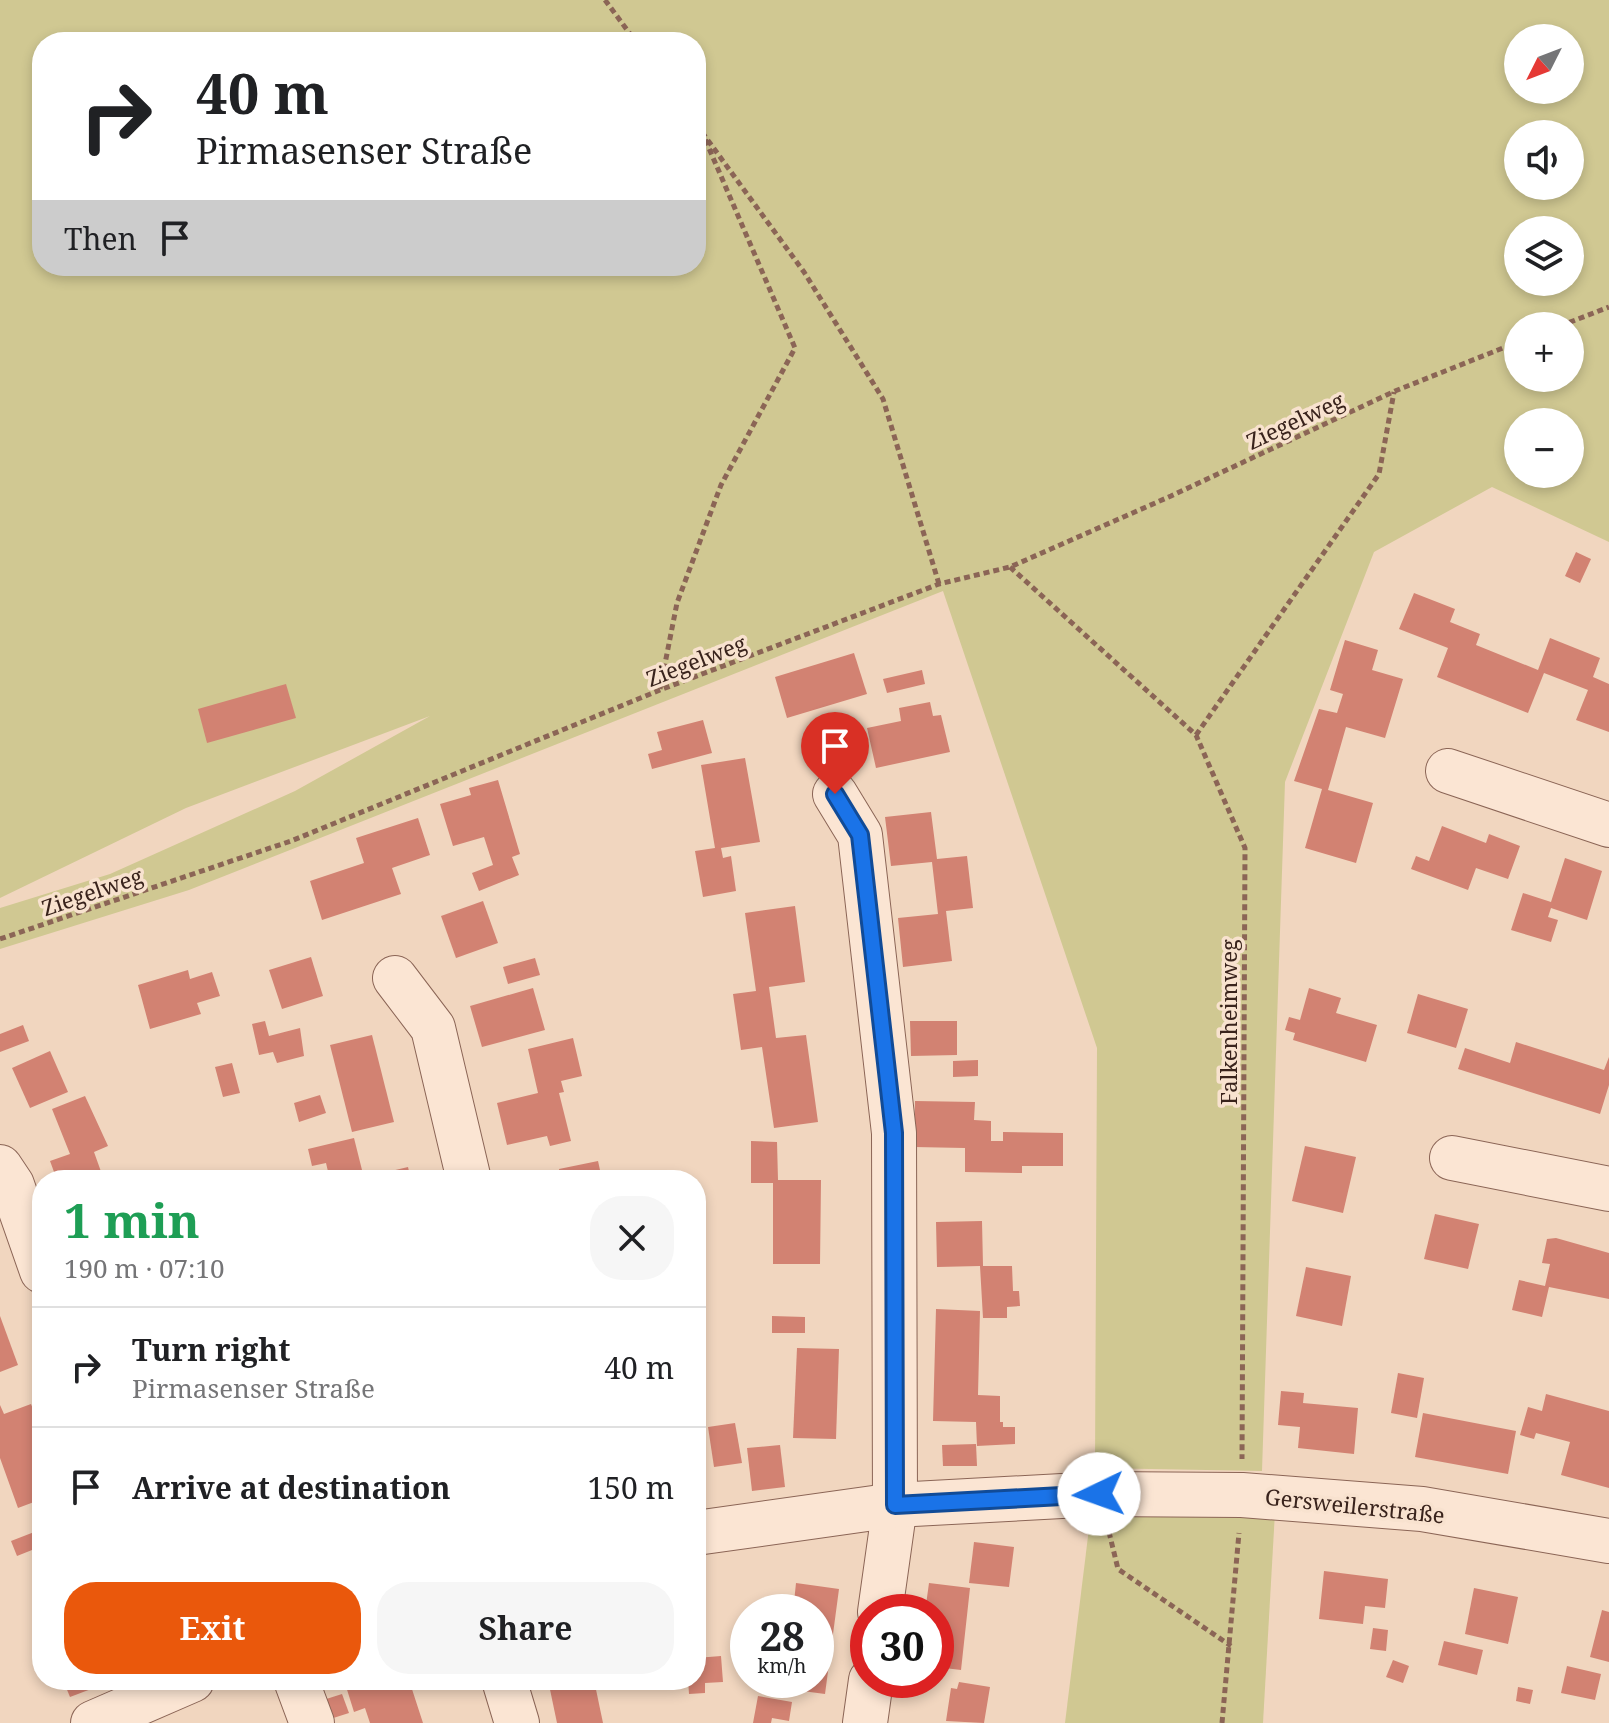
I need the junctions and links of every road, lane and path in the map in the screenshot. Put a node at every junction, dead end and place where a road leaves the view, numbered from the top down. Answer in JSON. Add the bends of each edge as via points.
{"nodes":[{"id":1,"x":605,"y":0,"type":"edge"},
{"id":2,"x":629,"y":32,"type":"edge"},
{"id":3,"x":706,"y":137,"type":"edge"},
{"id":4,"x":706,"y":141,"type":"edge"},
{"id":5,"x":1609,"y":307,"type":"edge"},
{"id":6,"x":1584,"y":317,"type":"edge"},
{"id":7,"x":1504,"y":348,"type":"edge"},
{"id":8,"x":1395,"y":391,"type":"junction"},
{"id":9,"x":1010,"y":567,"type":"junction"},
{"id":10,"x":939,"y":584,"type":"junction"},
{"id":11,"x":660,"y":690,"type":"junction"},
{"id":12,"x":1196,"y":735,"type":"junction"},
{"id":13,"x":1448,"y":771,"type":"dead end"},
{"id":14,"x":835,"y":794,"type":"dead end"},
{"id":15,"x":1609,"y":825,"type":"edge"},
{"id":16,"x":0,"y":939,"type":"edge"},
{"id":17,"x":395,"y":978,"type":"dead end"},
{"id":18,"x":1452,"y":1158,"type":"dead end"},
{"id":19,"x":0,"y":1167,"type":"edge"},
{"id":20,"x":467,"y":1170,"type":"edge"},
{"id":21,"x":1609,"y":1189,"type":"edge"},
{"id":22,"x":32,"y":1242,"type":"edge"},
{"id":23,"x":1099,"y":1494,"type":"junction"},
{"id":24,"x":1242,"y":1495,"type":"junction"},
{"id":25,"x":895,"y":1505,"type":"junction"},
{"id":26,"x":706,"y":1532,"type":"edge"},
{"id":27,"x":1609,"y":1541,"type":"edge"},
{"id":28,"x":883,"y":1594,"type":"edge"},
{"id":29,"x":1231,"y":1647,"type":"junction"},
{"id":30,"x":168,"y":1690,"type":"edge"},
{"id":31,"x":300,"y":1690,"type":"edge"},
{"id":32,"x":507,"y":1690,"type":"edge"},
{"id":33,"x":868,"y":1698,"type":"edge"},
{"id":34,"x":93,"y":1723,"type":"edge"},
{"id":35,"x":312,"y":1723,"type":"edge"},
{"id":36,"x":517,"y":1723,"type":"edge"},
{"id":37,"x":865,"y":1723,"type":"edge"},
{"id":38,"x":1222,"y":1723,"type":"edge"}],
"edges":[{"from":1,"to":2,"type":"path"},
{"from":3,"to":10,"type":"path","via":[[804,272],[883,399]]},
{"from":4,"to":11,"type":"path","via":[[795,348],[721,485],[677,603]]},
{"from":5,"to":6,"type":"path"},
{"from":7,"to":8,"type":"path","name":"Ziegelweg"},
{"from":8,"to":9,"type":"path","name":"Ziegelweg"},
{"from":8,"to":12,"type":"path","via":[[1379,474]]},
{"from":9,"to":10,"type":"path","name":"Ziegelweg"},
{"from":9,"to":12,"type":"path"},
{"from":10,"to":11,"type":"path","name":"Ziegelweg"},
{"from":11,"to":16,"type":"path","name":"Ziegelweg","via":[[291,841]]},
{"from":12,"to":24,"type":"path","name":"Falkenheimweg","via":[[1245,848]]},
{"from":13,"to":15,"type":"street"},
{"from":14,"to":25,"type":"street","via":[[860,835],[894,1133]]},
{"from":17,"to":20,"type":"street","via":[[433,1028]]},
{"from":18,"to":21,"type":"street"},
{"from":19,"to":22,"type":"street","via":[[12,1185]]},
{"from":23,"to":24,"type":"street","name":"Gersweilerstraße"},
{"from":23,"to":25,"type":"street","name":"Gersweilerstraße"},
{"from":23,"to":29,"type":"path","via":[[1118,1569]]},
{"from":24,"to":27,"type":"street","name":"Gersweilerstraße","via":[[1422,1509]]},
{"from":24,"to":29,"type":"path","name":"Falkenheimweg"},
{"from":25,"to":26,"type":"street","name":"Gersweilerstraße"},
{"from":25,"to":28,"type":"street"},
{"from":29,"to":38,"type":"path","name":"Falkenheimweg"},
{"from":30,"to":34,"type":"street"},
{"from":31,"to":35,"type":"street"},
{"from":32,"to":36,"type":"street"},
{"from":33,"to":37,"type":"street"}]}
